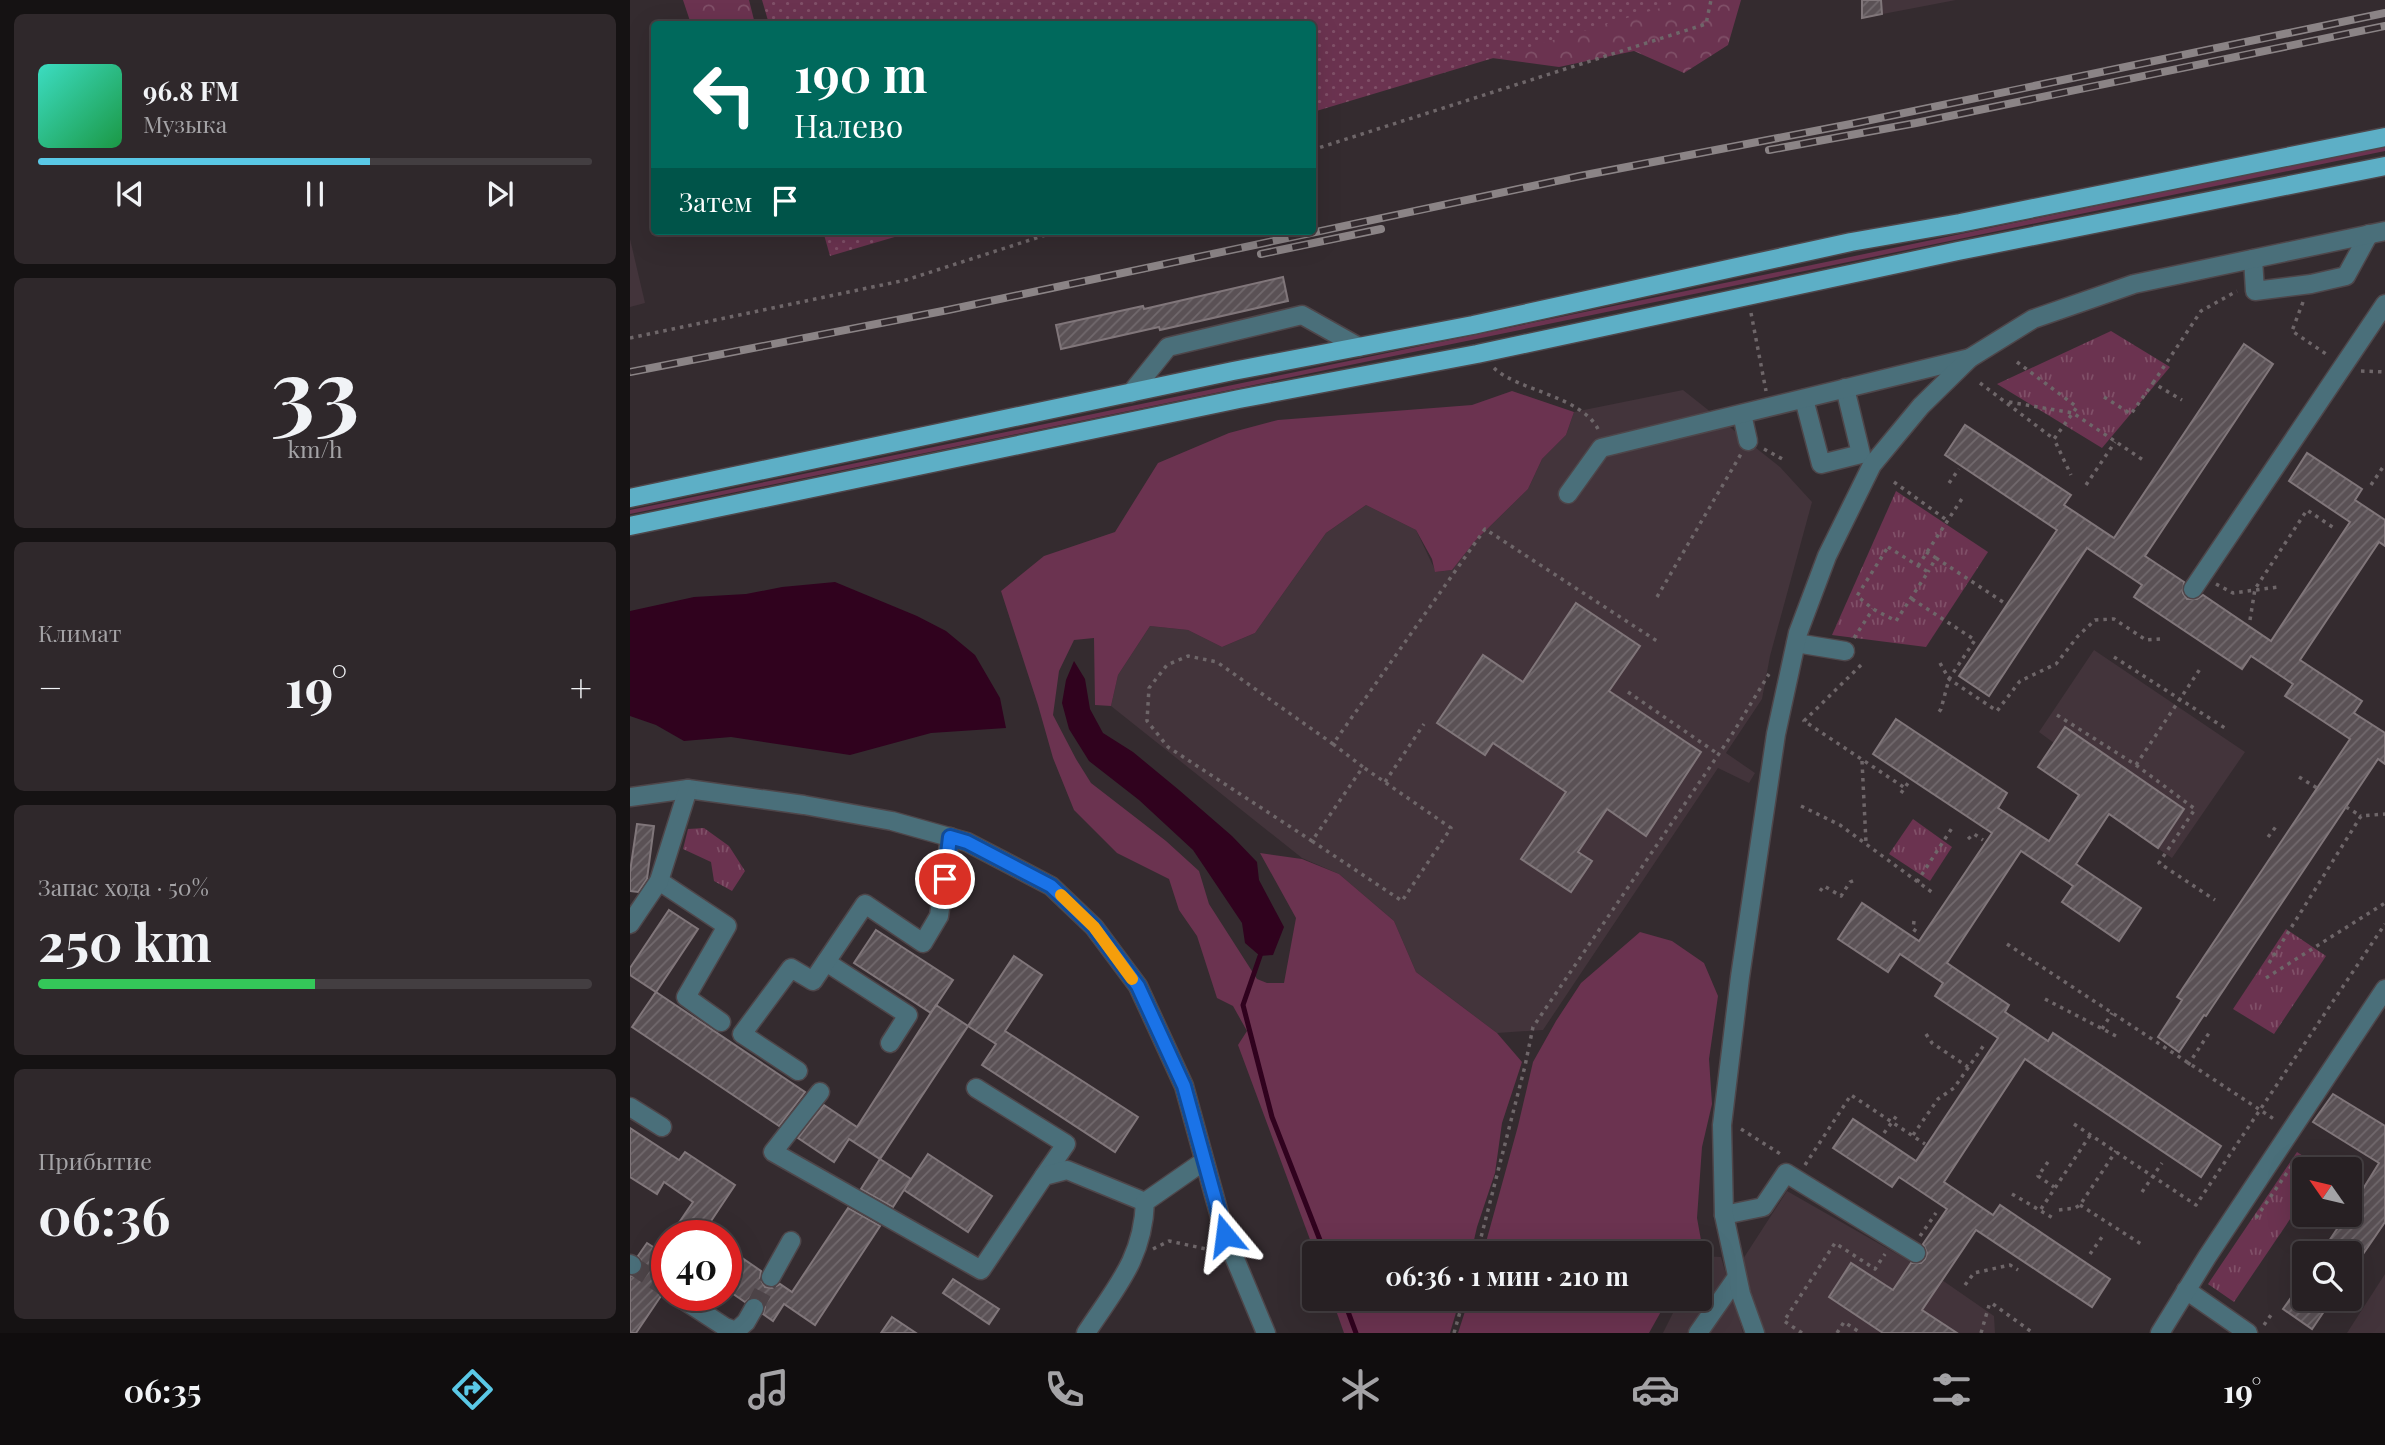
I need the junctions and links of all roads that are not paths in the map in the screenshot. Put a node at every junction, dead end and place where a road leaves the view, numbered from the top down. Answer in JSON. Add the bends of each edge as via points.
{"nodes":[{"id":1,"x":2385,"y":137,"type":"edge"},
{"id":2,"x":2385,"y":166,"type":"edge"},
{"id":3,"x":2377,"y":233,"type":"edge"},
{"id":4,"x":2253,"y":259,"type":"junction"},
{"id":5,"x":2385,"y":304,"type":"edge"},
{"id":6,"x":1359,"y":347,"type":"junction"},
{"id":7,"x":1970,"y":358,"type":"junction"},
{"id":8,"x":1845,"y":388,"type":"junction"},
{"id":9,"x":1131,"y":393,"type":"junction"},
{"id":10,"x":1804,"y":399,"type":"junction"},
{"id":11,"x":1742,"y":414,"type":"junction"},
{"id":12,"x":1748,"y":441,"type":"road end"},
{"id":13,"x":1568,"y":494,"type":"dead end"},
{"id":14,"x":630,"y":498,"type":"edge"},
{"id":15,"x":630,"y":526,"type":"edge"},
{"id":16,"x":2193,"y":589,"type":"dead end"},
{"id":17,"x":1796,"y":643,"type":"junction"},
{"id":18,"x":1848,"y":646,"type":"road end"},
{"id":19,"x":688,"y":789,"type":"junction"},
{"id":20,"x":630,"y":797,"type":"edge"},
{"id":21,"x":950,"y":837,"type":"junction"},
{"id":22,"x":659,"y":881,"type":"junction"},
{"id":23,"x":630,"y":925,"type":"edge"},
{"id":24,"x":826,"y":962,"type":"junction"},
{"id":25,"x":2385,"y":989,"type":"edge"},
{"id":26,"x":721,"y":1022,"type":"dead end"},
{"id":27,"x":890,"y":1043,"type":"dead end"},
{"id":28,"x":798,"y":1071,"type":"dead end"},
{"id":29,"x":976,"y":1088,"type":"dead end"},
{"id":30,"x":820,"y":1092,"type":"dead end"},
{"id":31,"x":630,"y":1107,"type":"edge"},
{"id":32,"x":662,"y":1127,"type":"dead end"},
{"id":33,"x":1204,"y":1161,"type":"junction"},
{"id":34,"x":1044,"y":1176,"type":"junction"},
{"id":35,"x":1144,"y":1202,"type":"junction"},
{"id":36,"x":1724,"y":1215,"type":"junction"},
{"id":37,"x":791,"y":1241,"type":"dead end"},
{"id":38,"x":1914,"y":1251,"type":"road end"},
{"id":39,"x":771,"y":1277,"type":"tunnel mouth"},
{"id":40,"x":1737,"y":1277,"type":"junction"},
{"id":41,"x":2186,"y":1290,"type":"junction"},
{"id":42,"x":754,"y":1308,"type":"tunnel mouth"},
{"id":43,"x":700,"y":1311,"type":"edge"},
{"id":44,"x":2254,"y":1331,"type":"edge"},
{"id":45,"x":1086,"y":1333,"type":"edge"},
{"id":46,"x":1266,"y":1333,"type":"edge"},
{"id":47,"x":1698,"y":1333,"type":"edge"},
{"id":48,"x":1755,"y":1333,"type":"edge"},
{"id":49,"x":2160,"y":1333,"type":"edge"}],
"edges":[{"from":1,"to":6,"type":"main road"},
{"from":2,"to":15,"type":"main road"},
{"from":3,"to":4,"type":"street"},
{"from":3,"to":4,"type":"street","via":[[2346,276],[2311,284],[2255,291]]},
{"from":4,"to":7,"type":"street","via":[[2134,284],[2033,319]]},
{"from":5,"to":16,"type":"street"},
{"from":6,"to":9,"type":"main road"},
{"from":6,"to":9,"type":"street","via":[[1302,315],[1168,347]]},
{"from":7,"to":8,"type":"street"},
{"from":7,"to":17,"type":"street","via":[[1921,406],[1872,465],[1827,556]]},
{"from":8,"to":10,"type":"street"},
{"from":8,"to":10,"type":"street","via":[[1861,454],[1821,464]]},
{"from":9,"to":14,"type":"main road"},
{"from":10,"to":11,"type":"street"},
{"from":11,"to":12,"type":"street"},
{"from":11,"to":13,"type":"street","via":[[1601,448]]},
{"from":17,"to":18,"type":"street"},
{"from":17,"to":36,"type":"street","via":[[1776,734],[1740,977],[1722,1125]]},
{"from":19,"to":20,"type":"street"},
{"from":19,"to":21,"type":"street","via":[[816,807]]},
{"from":19,"to":22,"type":"street"},
{"from":21,"to":24,"type":"street","via":[[939,916],[923,943],[865,904]]},
{"from":21,"to":33,"type":"street","via":[[1051,886],[1094,927],[1138,986],[1184,1086]]},
{"from":22,"to":23,"type":"street"},
{"from":22,"to":26,"type":"street","via":[[727,926],[686,997]]},
{"from":24,"to":27,"type":"street","via":[[908,1015]]},
{"from":24,"to":28,"type":"street","via":[[813,981],[791,968],[742,1034]]},
{"from":25,"to":41,"type":"street"},
{"from":29,"to":34,"type":"street","via":[[1066,1144]]},
{"from":30,"to":34,"type":"street","via":[[773,1152],[981,1270]]},
{"from":31,"to":32,"type":"street"},
{"from":33,"to":35,"type":"street"},
{"from":33,"to":46,"type":"street","via":[[1225,1235]]},
{"from":34,"to":35,"type":"street","via":[[1067,1170]]},
{"from":35,"to":45,"type":"street","via":[[1144,1228],[1135,1255]]},
{"from":36,"to":38,"type":"street","via":[[1763,1207],[1786,1173]]},
{"from":36,"to":40,"type":"street"},
{"from":37,"to":39,"type":"street"},
{"from":40,"to":47,"type":"street"},
{"from":40,"to":48,"type":"street"},
{"from":41,"to":44,"type":"street"},
{"from":41,"to":49,"type":"street"},
{"from":42,"to":43,"type":"street","via":[[736,1331]]}]}
